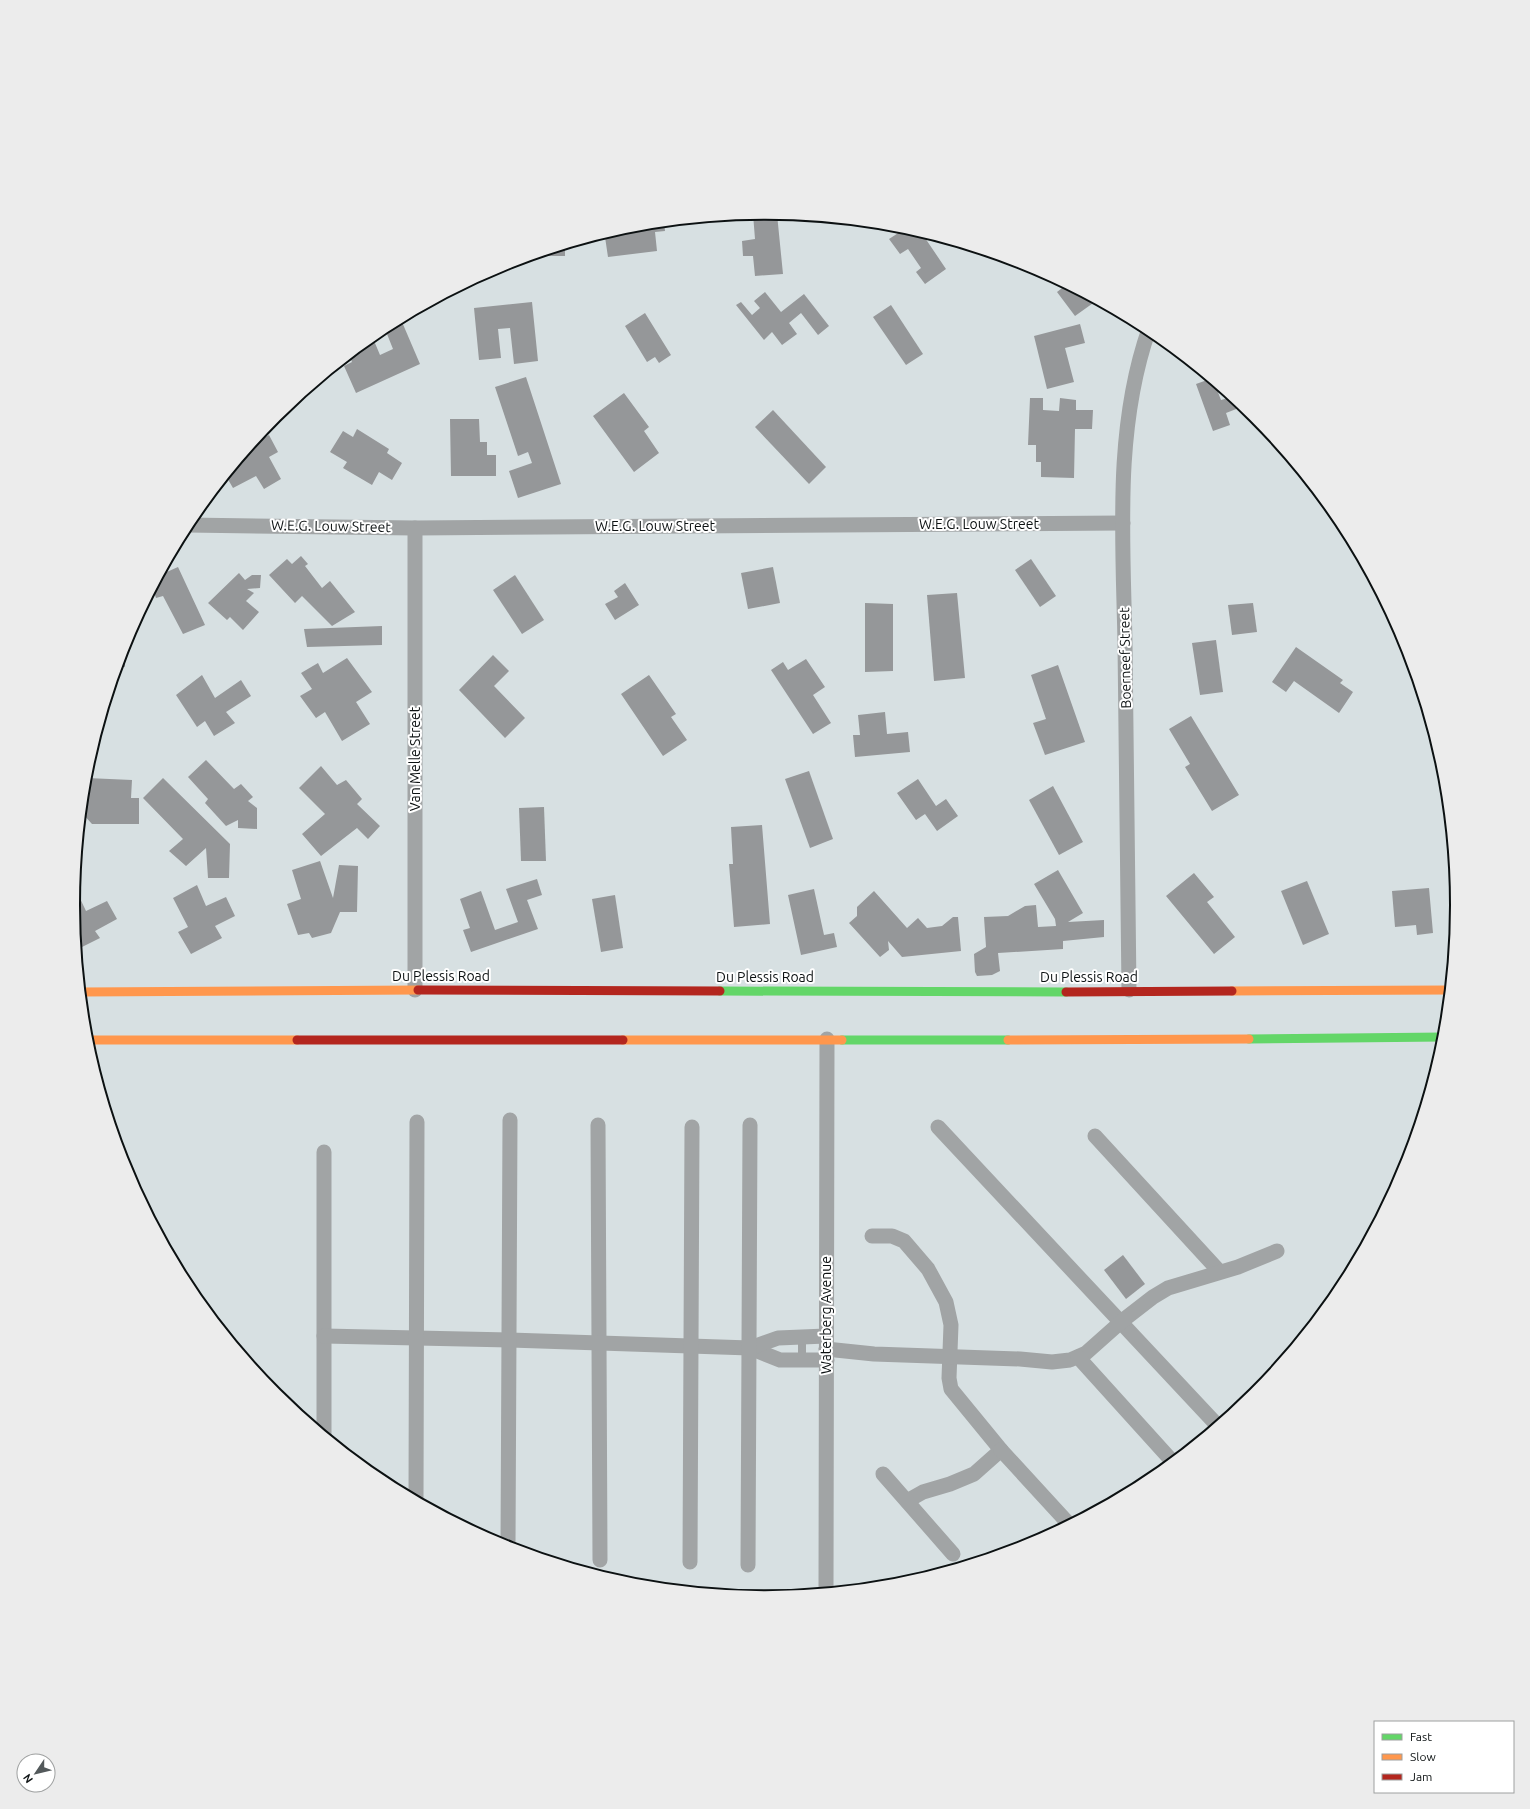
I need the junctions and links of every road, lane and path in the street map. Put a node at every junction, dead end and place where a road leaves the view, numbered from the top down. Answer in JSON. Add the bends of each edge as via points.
{"nodes":[{"id":1,"x":1147,"y":336,"type":"edge"},
{"id":2,"x":1123,"y":524,"type":"junction"},
{"id":3,"x":194,"y":525,"type":"edge"},
{"id":4,"x":415,"y":528,"type":"junction"},
{"id":5,"x":415,"y":990,"type":"junction"},
{"id":6,"x":1130,"y":990,"type":"junction"},
{"id":7,"x":1444,"y":990,"type":"edge"},
{"id":8,"x":86,"y":992,"type":"edge"},
{"id":9,"x":1437,"y":1037,"type":"edge"},
{"id":10,"x":827,"y":1039,"type":"junction"},
{"id":11,"x":93,"y":1040,"type":"edge"},
{"id":12,"x":510,"y":1120,"type":"dead end"},
{"id":13,"x":417,"y":1122,"type":"dead end"},
{"id":14,"x":598,"y":1125,"type":"dead end"},
{"id":15,"x":750,"y":1125,"type":"dead end"},
{"id":16,"x":692,"y":1127,"type":"dead end"},
{"id":17,"x":938,"y":1127,"type":"dead end"},
{"id":18,"x":1095,"y":1136,"type":"dead end"},
{"id":19,"x":324,"y":1152,"type":"dead end"},
{"id":20,"x":872,"y":1236,"type":"dead end"},
{"id":21,"x":1277,"y":1251,"type":"dead end"},
{"id":22,"x":1219,"y":1271,"type":"junction"},
{"id":23,"x":1122,"y":1321,"type":"junction"},
{"id":24,"x":324,"y":1336,"type":"junction"},
{"id":25,"x":802,"y":1337,"type":"junction"},
{"id":26,"x":417,"y":1338,"type":"junction"},
{"id":27,"x":510,"y":1340,"type":"junction"},
{"id":28,"x":599,"y":1343,"type":"junction"},
{"id":29,"x":690,"y":1346,"type":"junction"},
{"id":30,"x":750,"y":1348,"type":"junction"},
{"id":31,"x":826,"y":1349,"type":"junction"},
{"id":32,"x":950,"y":1356,"type":"junction"},
{"id":33,"x":1078,"y":1357,"type":"junction"},
{"id":34,"x":802,"y":1360,"type":"junction"},
{"id":35,"x":1214,"y":1422,"type":"edge"},
{"id":36,"x":324,"y":1429,"type":"edge"},
{"id":37,"x":1001,"y":1450,"type":"junction"},
{"id":38,"x":1169,"y":1458,"type":"edge"},
{"id":39,"x":883,"y":1474,"type":"dead end"},
{"id":40,"x":416,"y":1494,"type":"edge"},
{"id":41,"x":907,"y":1501,"type":"junction"},
{"id":42,"x":1065,"y":1520,"type":"edge"},
{"id":43,"x":508,"y":1539,"type":"edge"},
{"id":44,"x":953,"y":1554,"type":"dead end"},
{"id":45,"x":600,"y":1560,"type":"dead end"},
{"id":46,"x":690,"y":1562,"type":"dead end"},
{"id":47,"x":748,"y":1565,"type":"dead end"},
{"id":48,"x":826,"y":1587,"type":"edge"}],
"edges":[{"from":1,"to":2,"type":"street","name":"Boerneef Street","via":[[1140,356],[1126,426]]},
{"from":2,"to":4,"type":"street","name":"W.E.G. Louw Street"},
{"from":2,"to":6,"type":"street","name":"Boerneef Street"},
{"from":3,"to":4,"type":"street","name":"W.E.G. Louw Street"},
{"from":4,"to":5,"type":"street","name":"Van Melle Street"},
{"from":5,"to":6,"type":"street","name":"Du Plessis Road"},
{"from":5,"to":8,"type":"street","name":"Du Plessis Road"},
{"from":6,"to":7,"type":"street","name":"Du Plessis Road"},
{"from":9,"to":10,"type":"street"},
{"from":10,"to":11,"type":"street"},
{"from":10,"to":31,"type":"street","name":"Waterberg Avenue"},
{"from":12,"to":27,"type":"street"},
{"from":13,"to":26,"type":"street"},
{"from":14,"to":28,"type":"street"},
{"from":15,"to":30,"type":"street"},
{"from":16,"to":29,"type":"street"},
{"from":17,"to":23,"type":"street","via":[[1104,1306]]},
{"from":18,"to":22,"type":"street"},
{"from":19,"to":24,"type":"street"},
{"from":20,"to":32,"type":"street","via":[[892,1236],[904,1241],[928,1269],[946,1302],[951,1325]]},
{"from":21,"to":22,"type":"street","via":[[1238,1267]]},
{"from":22,"to":23,"type":"street","via":[[1168,1288]]},
{"from":23,"to":33,"type":"street","via":[[1100,1342]]},
{"from":23,"to":35,"type":"street"},
{"from":24,"to":26,"type":"street"},
{"from":24,"to":36,"type":"street"},
{"from":25,"to":30,"type":"street","via":[[778,1338]]},
{"from":25,"to":31,"type":"street"},
{"from":25,"to":34,"type":"lane"},
{"from":26,"to":27,"type":"street"},
{"from":26,"to":40,"type":"street"},
{"from":27,"to":28,"type":"street"},
{"from":27,"to":43,"type":"street"},
{"from":28,"to":29,"type":"street"},
{"from":28,"to":45,"type":"street"},
{"from":29,"to":30,"type":"street"},
{"from":29,"to":46,"type":"street"},
{"from":30,"to":34,"type":"street","via":[[780,1360]]},
{"from":30,"to":47,"type":"street"},
{"from":31,"to":32,"type":"street","via":[[874,1354]]},
{"from":31,"to":34,"type":"street"},
{"from":31,"to":48,"type":"street","name":"Waterberg Avenue"},
{"from":32,"to":33,"type":"street","via":[[1052,1362]]},
{"from":32,"to":37,"type":"street","via":[[951,1389]]},
{"from":33,"to":38,"type":"street"},
{"from":37,"to":41,"type":"street","via":[[974,1474],[923,1492]]},
{"from":37,"to":42,"type":"street"},
{"from":39,"to":41,"type":"street"},
{"from":41,"to":44,"type":"street"}]}
